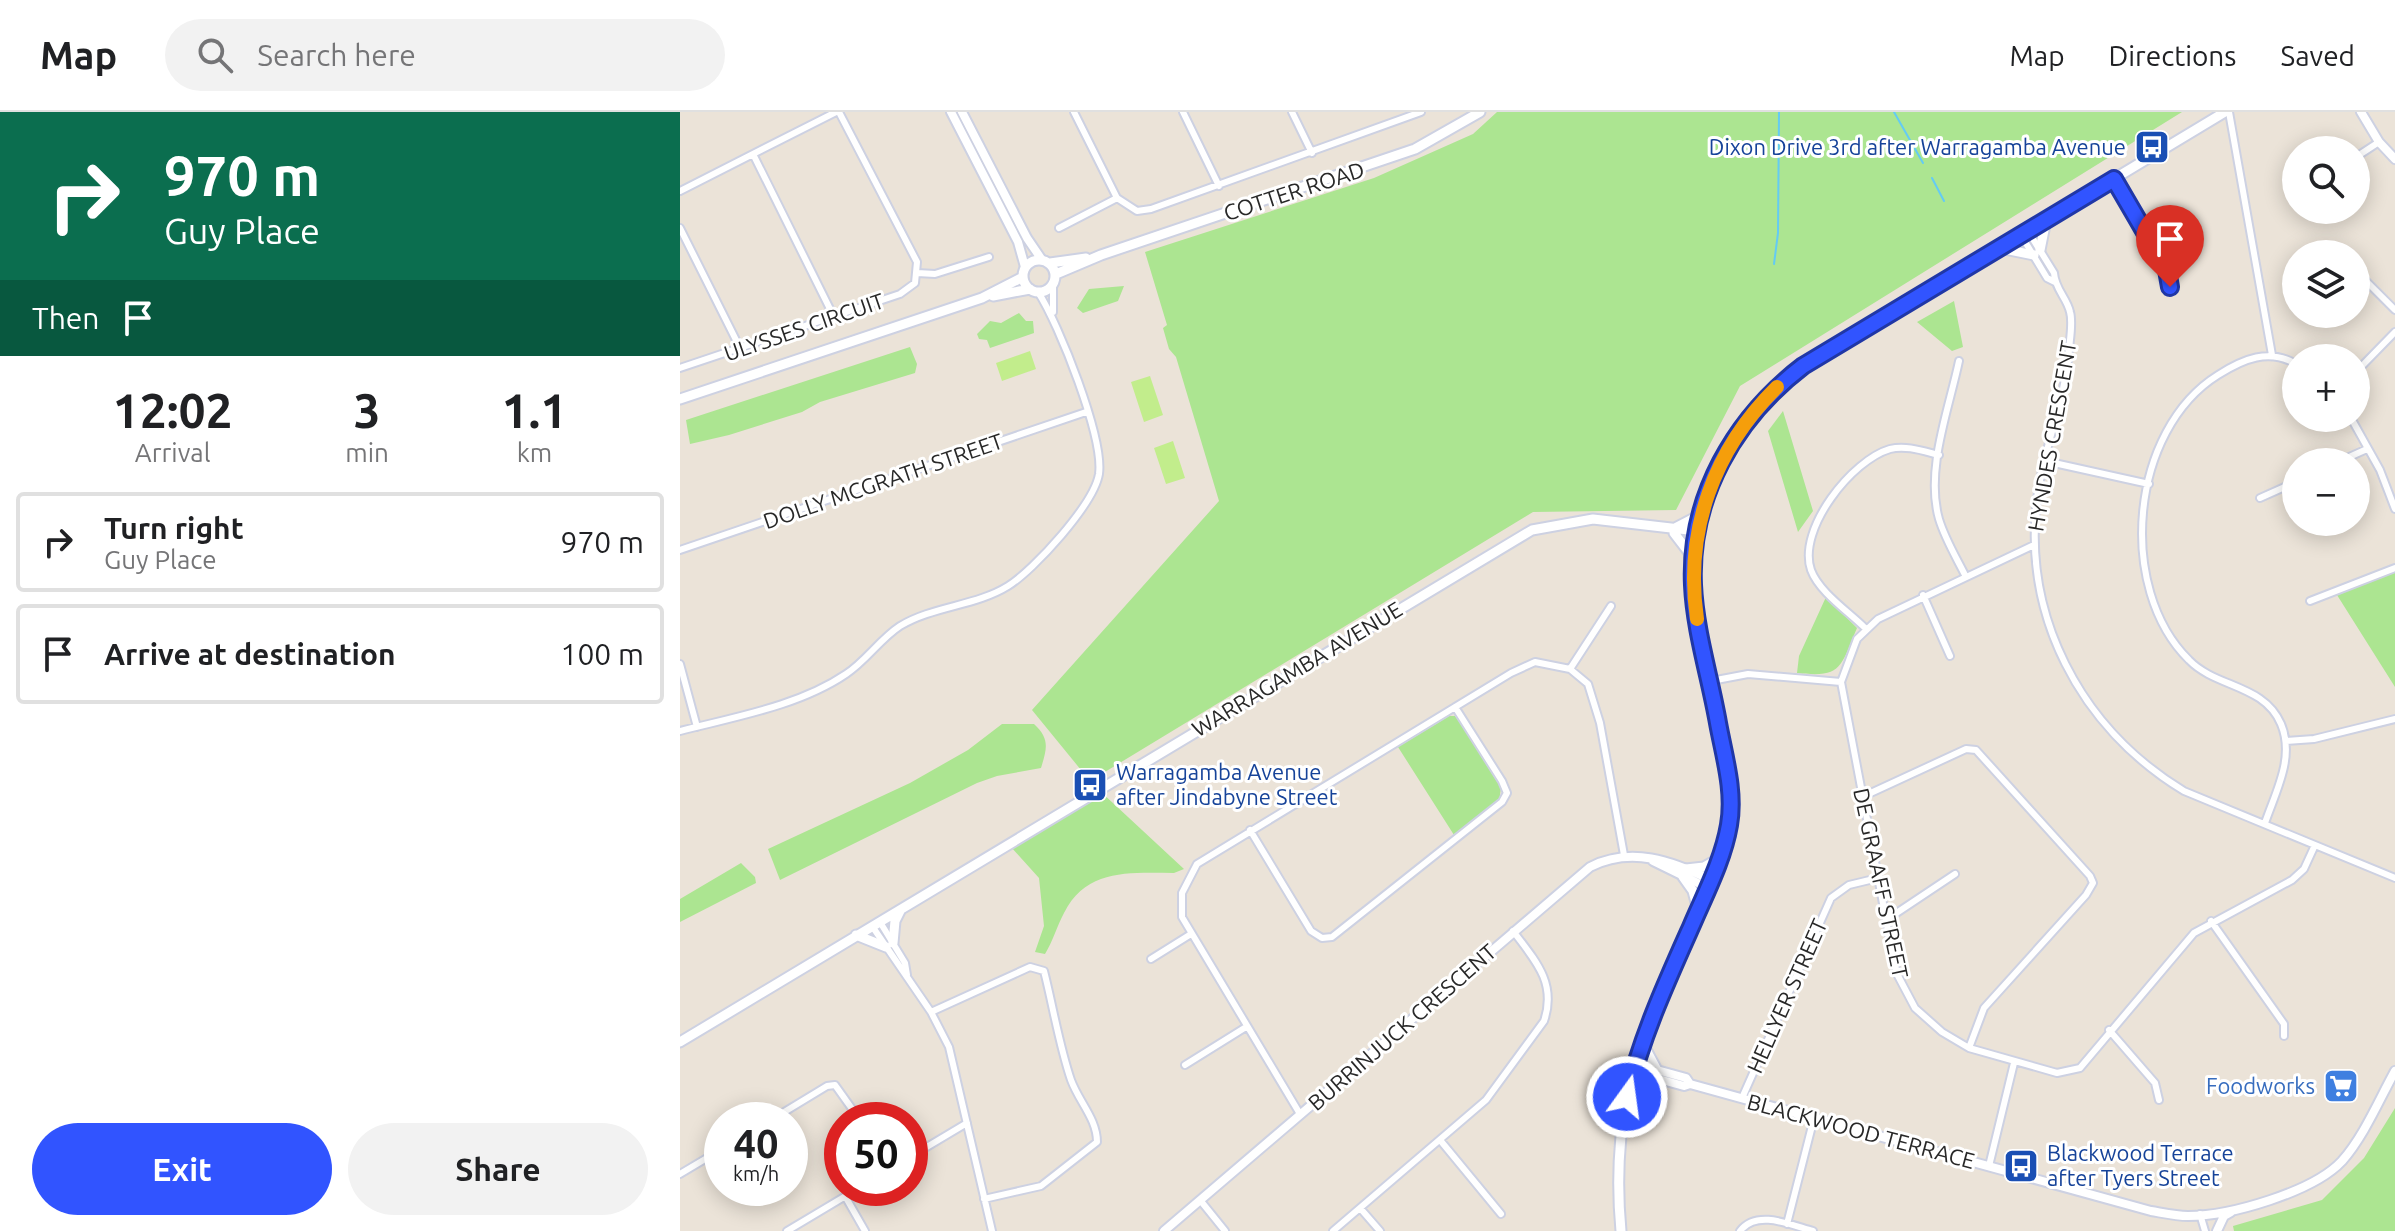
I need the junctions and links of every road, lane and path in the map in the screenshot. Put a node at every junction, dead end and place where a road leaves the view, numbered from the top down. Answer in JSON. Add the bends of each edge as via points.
{"nodes":[{"id":1,"x":837,"y":112,"type":"edge"},
{"id":2,"x":951,"y":112,"type":"edge"},
{"id":3,"x":962,"y":112,"type":"edge"},
{"id":4,"x":1074,"y":112,"type":"edge"},
{"id":5,"x":1183,"y":112,"type":"edge"},
{"id":6,"x":1292,"y":112,"type":"edge"},
{"id":7,"x":1401,"y":112,"type":"edge"},
{"id":8,"x":1421,"y":112,"type":"edge"},
{"id":9,"x":1480,"y":112,"type":"edge"},
{"id":10,"x":2227,"y":112,"type":"edge"},
{"id":11,"x":2361,"y":112,"type":"edge"},
{"id":12,"x":1406,"y":120,"type":"junction"},
{"id":13,"x":2379,"y":142,"type":"junction"},
{"id":14,"x":2370,"y":148,"type":"edge"},
{"id":15,"x":1312,"y":153,"type":"junction"},
{"id":16,"x":753,"y":154,"type":"junction"},
{"id":17,"x":2395,"y":159,"type":"edge"},
{"id":18,"x":2114,"y":179,"type":"junction"},
{"id":19,"x":1219,"y":186,"type":"junction"},
{"id":20,"x":680,"y":191,"type":"edge"},
{"id":21,"x":1117,"y":198,"type":"junction"},
{"id":22,"x":2046,"y":220,"type":"junction"},
{"id":23,"x":680,"y":228,"type":"edge"},
{"id":24,"x":1059,"y":228,"type":"dead end"},
{"id":25,"x":2025,"y":233,"type":"junction"},
{"id":26,"x":1999,"y":248,"type":"junction"},
{"id":27,"x":2037,"y":253,"type":"junction"},
{"id":28,"x":1101,"y":255,"type":"junction"},
{"id":29,"x":989,"y":257,"type":"dead end"},
{"id":30,"x":1046,"y":261,"type":"junction"},
{"id":31,"x":1024,"y":272,"type":"junction"},
{"id":32,"x":917,"y":273,"type":"junction"},
{"id":33,"x":1054,"y":279,"type":"junction"},
{"id":34,"x":2370,"y":285,"type":"edge"},
{"id":35,"x":2170,"y":287,"type":"dead end"},
{"id":36,"x":1034,"y":290,"type":"junction"},
{"id":37,"x":982,"y":298,"type":"junction"},
{"id":38,"x":2395,"y":310,"type":"edge"},
{"id":39,"x":1053,"y":314,"type":"junction"},
{"id":40,"x":834,"y":317,"type":"junction"},
{"id":41,"x":2395,"y":332,"type":"edge"},
{"id":42,"x":740,"y":348,"type":"junction"},
{"id":43,"x":2272,"y":355,"type":"junction"},
{"id":44,"x":2370,"y":358,"type":"edge"},
{"id":45,"x":2282,"y":359,"type":"edge"},
{"id":46,"x":1959,"y":361,"type":"dead end"},
{"id":47,"x":680,"y":368,"type":"edge"},
{"id":48,"x":682,"y":399,"type":"edge"},
{"id":49,"x":1086,"y":412,"type":"junction"},
{"id":50,"x":2370,"y":454,"type":"edge"},
{"id":51,"x":1939,"y":455,"type":"junction"},
{"id":52,"x":2045,"y":461,"type":"junction"},
{"id":53,"x":2149,"y":484,"type":"junction"},
{"id":54,"x":2282,"y":488,"type":"edge"},
{"id":55,"x":2260,"y":498,"type":"dead end"},
{"id":56,"x":2395,"y":509,"type":"edge"},
{"id":57,"x":1702,"y":514,"type":"junction"},
{"id":58,"x":1674,"y":530,"type":"junction"},
{"id":59,"x":1697,"y":534,"type":"junction"},
{"id":60,"x":2034,"y":545,"type":"junction"},
{"id":61,"x":680,"y":550,"type":"edge"},
{"id":62,"x":1694,"y":559,"type":"junction"},
{"id":63,"x":2395,"y":568,"type":"edge"},
{"id":64,"x":1965,"y":575,"type":"junction"},
{"id":65,"x":1923,"y":595,"type":"junction"},
{"id":66,"x":2310,"y":601,"type":"dead end"},
{"id":67,"x":1611,"y":606,"type":"dead end"},
{"id":68,"x":1865,"y":628,"type":"junction"},
{"id":69,"x":1950,"y":656,"type":"dead end"},
{"id":70,"x":680,"y":664,"type":"edge"},
{"id":71,"x":1570,"y":669,"type":"junction"},
{"id":72,"x":1711,"y":681,"type":"junction"},
{"id":73,"x":1841,"y":682,"type":"junction"},
{"id":74,"x":1455,"y":707,"type":"junction"},
{"id":75,"x":2395,"y":719,"type":"edge"},
{"id":76,"x":697,"y":727,"type":"junction"},
{"id":77,"x":680,"y":731,"type":"edge"},
{"id":78,"x":2286,"y":741,"type":"junction"},
{"id":79,"x":1862,"y":797,"type":"junction"},
{"id":80,"x":2265,"y":823,"type":"junction"},
{"id":81,"x":1250,"y":830,"type":"junction"},
{"id":82,"x":2315,"y":845,"type":"junction"},
{"id":83,"x":1624,"y":855,"type":"junction"},
{"id":84,"x":1720,"y":858,"type":"junction"},
{"id":85,"x":1684,"y":873,"type":"junction"},
{"id":86,"x":1955,"y":874,"type":"dead end"},
{"id":87,"x":1878,"y":878,"type":"junction"},
{"id":88,"x":2395,"y":878,"type":"edge"},
{"id":89,"x":1710,"y":884,"type":"junction"},
{"id":90,"x":901,"y":908,"type":"junction"},
{"id":91,"x":1698,"y":910,"type":"junction"},
{"id":92,"x":1886,"y":920,"type":"junction"},
{"id":93,"x":2211,"y":921,"type":"junction"},
{"id":94,"x":876,"y":923,"type":"junction"},
{"id":95,"x":1513,"y":931,"type":"junction"},
{"id":96,"x":1191,"y":934,"type":"junction"},
{"id":97,"x":856,"y":935,"type":"junction"},
{"id":98,"x":890,"y":945,"type":"junction"},
{"id":99,"x":1151,"y":959,"type":"dead end"},
{"id":100,"x":931,"y":1012,"type":"junction"},
{"id":101,"x":1246,"y":1027,"type":"junction"},
{"id":102,"x":2109,"y":1030,"type":"junction"},
{"id":103,"x":2284,"y":1036,"type":"dead end"},
{"id":104,"x":680,"y":1042,"type":"edge"},
{"id":105,"x":1642,"y":1042,"type":"junction"},
{"id":106,"x":1969,"y":1048,"type":"junction"},
{"id":107,"x":2014,"y":1063,"type":"junction"},
{"id":108,"x":1185,"y":1065,"type":"dead end"},
{"id":109,"x":1634,"y":1068,"type":"junction"},
{"id":110,"x":2395,"y":1071,"type":"edge"},
{"id":111,"x":1658,"y":1075,"type":"junction"},
{"id":112,"x":1627,"y":1097,"type":"junction"},
{"id":113,"x":1742,"y":1098,"type":"junction"},
{"id":114,"x":2159,"y":1100,"type":"dead end"},
{"id":115,"x":801,"y":1102,"type":"edge"},
{"id":116,"x":847,"y":1102,"type":"edge"},
{"id":117,"x":1300,"y":1114,"type":"junction"},
{"id":118,"x":1814,"y":1118,"type":"junction"},
{"id":119,"x":967,"y":1123,"type":"junction"},
{"id":120,"x":1440,"y":1140,"type":"junction"},
{"id":121,"x":928,"y":1146,"type":"edge"},
{"id":122,"x":704,"y":1160,"type":"edge"},
{"id":123,"x":1989,"y":1166,"type":"junction"},
{"id":124,"x":680,"y":1174,"type":"edge"},
{"id":125,"x":984,"y":1199,"type":"junction"},
{"id":126,"x":1200,"y":1200,"type":"junction"},
{"id":127,"x":828,"y":1206,"type":"edge"},
{"id":128,"x":851,"y":1206,"type":"edge"},
{"id":129,"x":2243,"y":1206,"type":"junction"},
{"id":130,"x":1360,"y":1208,"type":"junction"},
{"id":131,"x":1501,"y":1214,"type":"dead end"},
{"id":132,"x":2205,"y":1214,"type":"junction"},
{"id":133,"x":1787,"y":1224,"type":"junction"},
{"id":134,"x":787,"y":1231,"type":"edge"},
{"id":135,"x":865,"y":1231,"type":"edge"},
{"id":136,"x":992,"y":1231,"type":"edge"},
{"id":137,"x":1164,"y":1231,"type":"edge"},
{"id":138,"x":1225,"y":1231,"type":"edge"},
{"id":139,"x":1333,"y":1231,"type":"edge"},
{"id":140,"x":1380,"y":1231,"type":"edge"},
{"id":141,"x":1621,"y":1231,"type":"edge"},
{"id":142,"x":1740,"y":1231,"type":"edge"},
{"id":143,"x":1813,"y":1231,"type":"edge"},
{"id":144,"x":2205,"y":1231,"type":"edge"},
{"id":145,"x":2216,"y":1231,"type":"edge"}],
"edges":[{"from":1,"to":16,"type":"street"},
{"from":1,"to":32,"type":"street","via":[[917,262]]},
{"from":2,"to":31,"type":"street","via":[[1018,242]]},
{"from":3,"to":30,"type":"street","via":[[1027,238]]},
{"from":4,"to":21,"type":"street"},
{"from":5,"to":19,"type":"street"},
{"from":6,"to":15,"type":"street"},
{"from":7,"to":12,"type":"street"},
{"from":8,"to":12,"type":"street"},
{"from":9,"to":28,"type":"main road","name":"COTTER ROAD","via":[[1415,149]]},
{"from":10,"to":18,"type":"main road"},
{"from":10,"to":43,"type":"street"},
{"from":11,"to":13,"type":"street"},
{"from":12,"to":15,"type":"street"},
{"from":13,"to":14,"type":"street"},
{"from":13,"to":17,"type":"street"},
{"from":15,"to":19,"type":"street"},
{"from":16,"to":20,"type":"street"},
{"from":16,"to":40,"type":"street"},
{"from":18,"to":22,"type":"main road"},
{"from":18,"to":35,"type":"street","via":[[2167,270]]},
{"from":19,"to":21,"type":"street","via":[[1137,211]]},
{"from":21,"to":24,"type":"street"},
{"from":22,"to":25,"type":"main road"},
{"from":22,"to":27,"type":"main road"},
{"from":23,"to":42,"type":"street"},
{"from":25,"to":26,"type":"main road"},
{"from":25,"to":27,"type":"street","name":"HYNDES CRESCENT"},
{"from":26,"to":27,"type":"main road"},
{"from":26,"to":57,"type":"main road","via":[[1780,384],[1734,438]]},
{"from":27,"to":52,"type":"street","name":"HYNDES CRESCENT","via":[[2071,312],[2069,352]]},
{"from":28,"to":30,"type":"main road","name":"COTTER ROAD"},
{"from":28,"to":33,"type":"main road","name":"COTTER ROAD"},
{"from":29,"to":32,"type":"street","via":[[935,274]]},
{"from":30,"to":31,"type":"main road","name":"COTTER ROAD"},
{"from":30,"to":33,"type":"main road"},
{"from":31,"to":36,"type":"main road"},
{"from":31,"to":37,"type":"main road"},
{"from":32,"to":40,"type":"street","name":"ULYSSES CIRCUIT","via":[[909,291]]},
{"from":33,"to":36,"type":"main road","name":"COTTER ROAD"},
{"from":33,"to":39,"type":"street"},
{"from":34,"to":38,"type":"street"},
{"from":36,"to":37,"type":"main road"},
{"from":36,"to":39,"type":"street"},
{"from":37,"to":48,"type":"main road"},
{"from":39,"to":49,"type":"street"},
{"from":40,"to":42,"type":"street","name":"ULYSSES CIRCUIT"},
{"from":41,"to":44,"type":"street"},
{"from":42,"to":47,"type":"street","name":"ULYSSES CIRCUIT"},
{"from":43,"to":45,"type":"street"},
{"from":43,"to":53,"type":"street","via":[[2221,372],[2188,399],[2163,438]]},
{"from":46,"to":51,"type":"street"},
{"from":49,"to":61,"type":"street","name":"DOLLY MCGRATH STREET"},
{"from":49,"to":76,"type":"street","via":[[1099,453],[1095,488],[1016,581],[900,626],[863,661],[824,687]]},
{"from":50,"to":56,"type":"street"},
{"from":51,"to":64,"type":"street","via":[[1939,518]]},
{"from":51,"to":68,"type":"street","via":[[1910,448],[1882,452],[1853,472],[1822,514],[1811,544],[1811,569]]},
{"from":52,"to":53,"type":"street"},
{"from":52,"to":60,"type":"street","name":"HYNDES CRESCENT"},
{"from":53,"to":78,"type":"street","via":[[2144,558],[2163,622],[2190,662],[2265,701]]},
{"from":54,"to":55,"type":"street"},
{"from":57,"to":58,"type":"main road"},
{"from":57,"to":59,"type":"main road"},
{"from":58,"to":59,"type":"main road","name":"WARRAGAMBA AVENUE"},
{"from":58,"to":62,"type":"main road"},
{"from":58,"to":90,"type":"main road","name":"WARRAGAMBA AVENUE","via":[[1593,519],[1522,535]]},
{"from":59,"to":62,"type":"main road"},
{"from":60,"to":64,"type":"street"},
{"from":60,"to":80,"type":"street","name":"HYNDES CRESCENT","via":[[2052,635],[2093,713],[2163,778]]},
{"from":62,"to":72,"type":"main road","via":[[1695,602]]},
{"from":63,"to":66,"type":"street"},
{"from":64,"to":65,"type":"street"},
{"from":65,"to":68,"type":"street"},
{"from":65,"to":69,"type":"street"},
{"from":67,"to":71,"type":"street"},
{"from":68,"to":73,"type":"street"},
{"from":70,"to":76,"type":"street"},
{"from":71,"to":74,"type":"street","via":[[1535,662]]},
{"from":71,"to":83,"type":"street","via":[[1588,684],[1600,723]]},
{"from":72,"to":73,"type":"street","via":[[1748,674]]},
{"from":72,"to":84,"type":"main road","via":[[1731,790],[1730,823]]},
{"from":73,"to":79,"type":"street","name":"DE GRAAFF STREET"},
{"from":74,"to":81,"type":"street"},
{"from":74,"to":81,"type":"street","via":[[1507,793],[1332,937],[1311,931]]},
{"from":75,"to":78,"type":"street"},
{"from":76,"to":77,"type":"street"},
{"from":78,"to":80,"type":"street","via":[[2285,764]]},
{"from":79,"to":87,"type":"street","name":"DE GRAAFF STREET"},
{"from":79,"to":106,"type":"street","via":[[1966,749],[1976,750],[2093,883],[1984,1008]]},
{"from":80,"to":82,"type":"street","name":"HYNDES CRESCENT"},
{"from":81,"to":96,"type":"street","via":[[1197,864],[1188,876],[1182,917]]},
{"from":82,"to":88,"type":"street","name":"HYNDES CRESCENT"},
{"from":82,"to":93,"type":"street","name":"DE GRAAFF STREET","via":[[2292,880]]},
{"from":83,"to":85,"type":"street"},
{"from":83,"to":95,"type":"street","name":"BURRINJUCK CRESCENT","via":[[1590,867]]},
{"from":84,"to":85,"type":"main road"},
{"from":84,"to":89,"type":"main road"},
{"from":85,"to":89,"type":"street"},
{"from":85,"to":91,"type":"main road"},
{"from":86,"to":92,"type":"street"},
{"from":87,"to":92,"type":"street","name":"DE GRAAFF STREET"},
{"from":87,"to":113,"type":"street","name":"HELLYER STREET","via":[[1849,885],[1831,898]]},
{"from":89,"to":91,"type":"main road"},
{"from":90,"to":94,"type":"main road","name":"WARRAGAMBA AVENUE"},
{"from":90,"to":98,"type":"main road"},
{"from":91,"to":105,"type":"main road"},
{"from":92,"to":106,"type":"street","name":"DE GRAAFF STREET","via":[[1897,974],[1915,1008]]},
{"from":93,"to":102,"type":"street","name":"DE GRAAFF STREET","via":[[2182,945]]},
{"from":93,"to":103,"type":"street","via":[[2284,1024]]},
{"from":94,"to":97,"type":"main road","name":"WARRAGAMBA AVENUE"},
{"from":94,"to":98,"type":"street"},
{"from":95,"to":117,"type":"street","name":"BURRINJUCK CRESCENT"},
{"from":95,"to":120,"type":"street","via":[[1545,973],[1549,1005],[1544,1021],[1486,1100]]},
{"from":96,"to":99,"type":"street"},
{"from":96,"to":101,"type":"street"},
{"from":97,"to":98,"type":"main road"},
{"from":97,"to":104,"type":"main road","name":"WARRAGAMBA AVENUE"},
{"from":98,"to":100,"type":"street"},
{"from":100,"to":119,"type":"street","via":[[949,1047]]},
{"from":100,"to":125,"type":"street","via":[[1030,967],[1044,971],[1070,1077],[1097,1126],[1097,1142],[1055,1177],[1041,1186]]},
{"from":101,"to":108,"type":"street"},
{"from":101,"to":117,"type":"street"},
{"from":102,"to":107,"type":"street","name":"DE GRAAFF STREET","via":[[2073,1071],[2057,1073]]},
{"from":102,"to":114,"type":"street","via":[[2155,1083]]},
{"from":105,"to":109,"type":"main road"},
{"from":105,"to":111,"type":"main road"},
{"from":106,"to":107,"type":"street","name":"DE GRAAFF STREET"},
{"from":107,"to":123,"type":"street"},
{"from":109,"to":111,"type":"street","name":"BLACKWOOD TERRACE"},
{"from":109,"to":112,"type":"main road"},
{"from":110,"to":129,"type":"street","name":"BLACKWOOD TERRACE","via":[[2350,1152],[2332,1171],[2301,1189]]},
{"from":111,"to":112,"type":"main road"},
{"from":111,"to":113,"type":"street","name":"BLACKWOOD TERRACE"},
{"from":112,"to":141,"type":"main road","via":[[1619,1165]]},
{"from":113,"to":118,"type":"street","name":"BLACKWOOD TERRACE"},
{"from":115,"to":116,"type":"street","via":[[835,1085]]},
{"from":117,"to":126,"type":"street","name":"BURRINJUCK CRESCENT"},
{"from":118,"to":123,"type":"street","name":"BLACKWOOD TERRACE"},
{"from":118,"to":133,"type":"street"},
{"from":119,"to":121,"type":"street"},
{"from":119,"to":125,"type":"street"},
{"from":120,"to":130,"type":"street"},
{"from":120,"to":131,"type":"street"},
{"from":122,"to":124,"type":"street"},
{"from":123,"to":132,"type":"street","name":"BLACKWOOD TERRACE","via":[[2151,1211]]},
{"from":125,"to":136,"type":"street"},
{"from":126,"to":137,"type":"street","name":"BURRINJUCK CRESCENT"},
{"from":126,"to":138,"type":"street"},
{"from":127,"to":134,"type":"street"},
{"from":128,"to":135,"type":"street"},
{"from":129,"to":132,"type":"street","name":"BLACKWOOD TERRACE"},
{"from":129,"to":145,"type":"street","via":[[2224,1216]]},
{"from":130,"to":139,"type":"street"},
{"from":130,"to":140,"type":"street"},
{"from":132,"to":144,"type":"street"},
{"from":132,"to":145,"type":"street"},
{"from":133,"to":142,"type":"street","via":[[1756,1220]]},
{"from":133,"to":143,"type":"street"}]}
